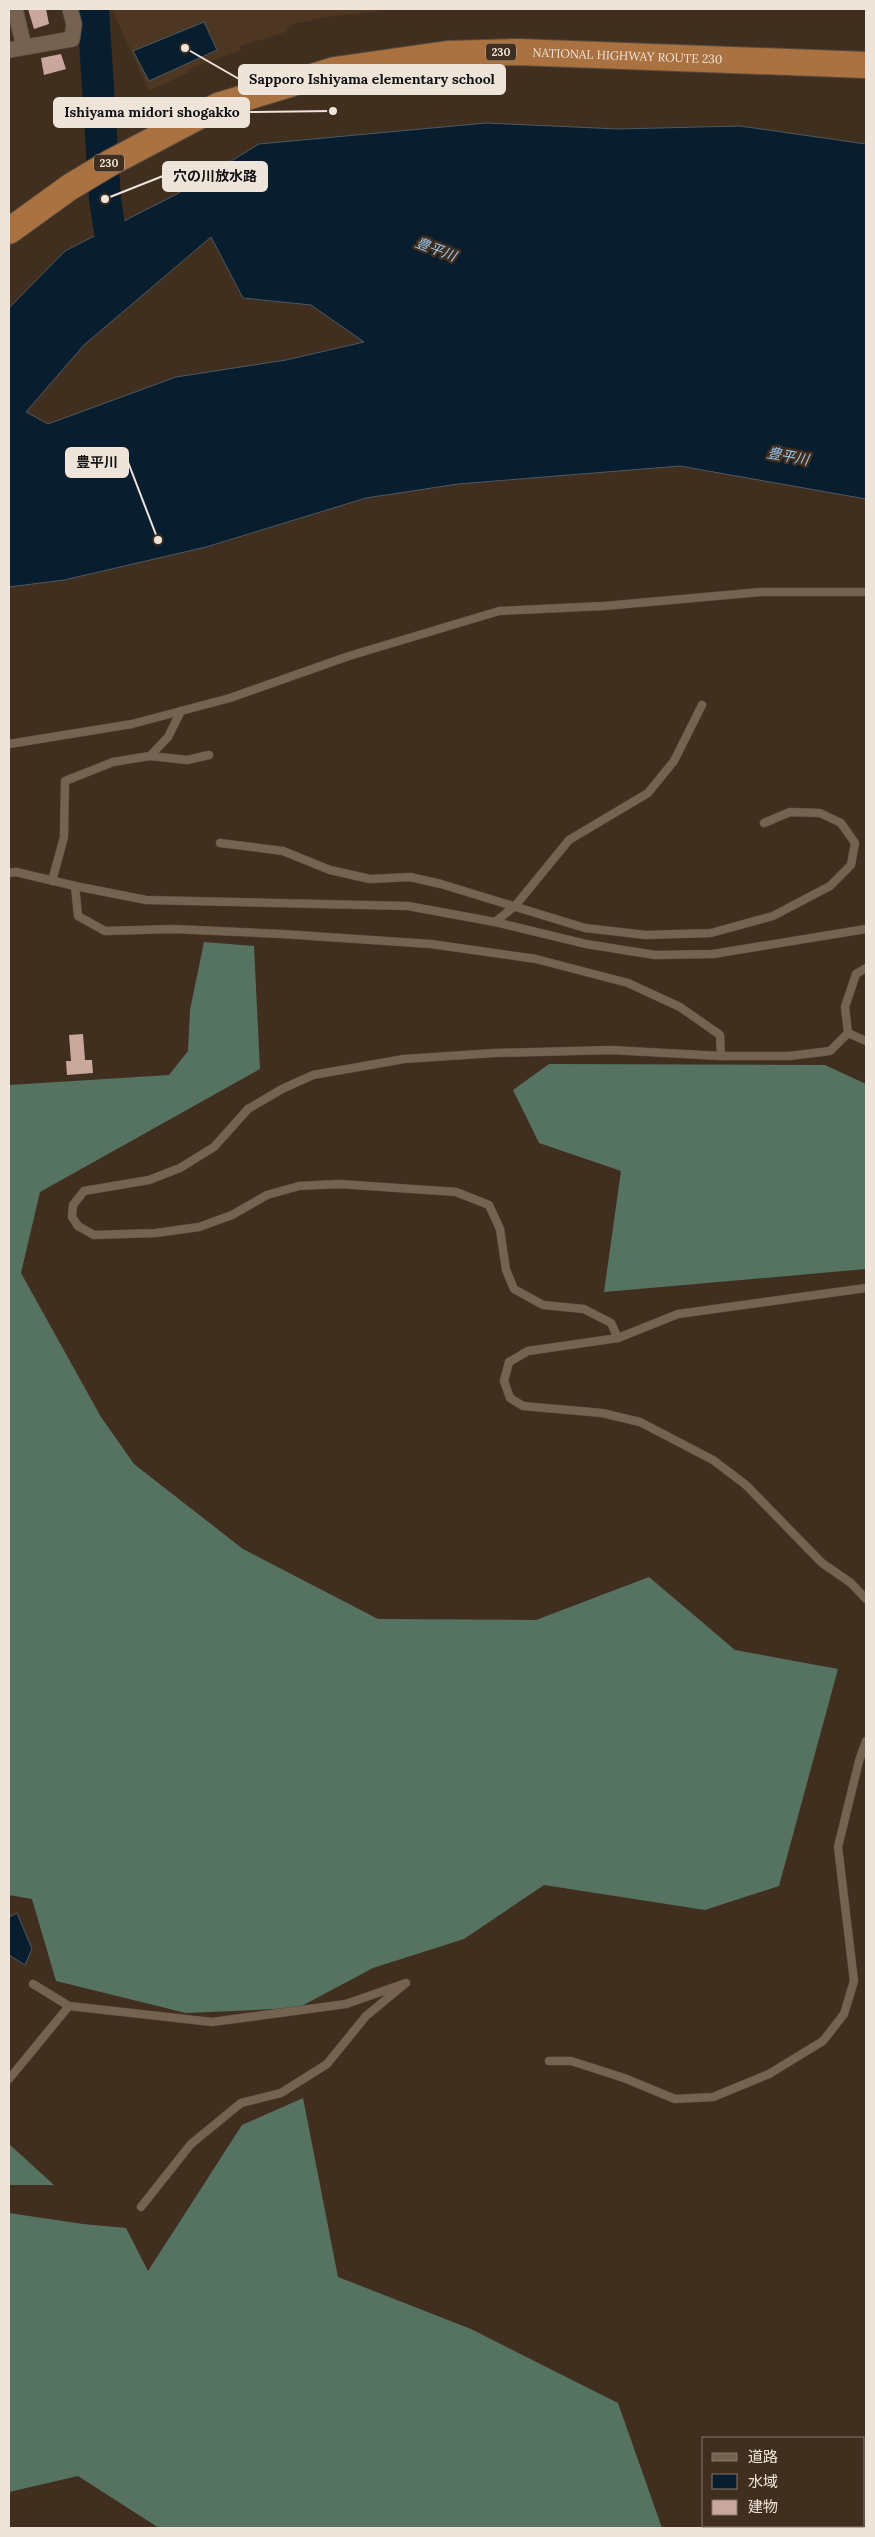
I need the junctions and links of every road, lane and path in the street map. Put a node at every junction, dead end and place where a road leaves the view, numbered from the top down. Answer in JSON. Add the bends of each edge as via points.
{"nodes":[{"id":1,"x":14,"y":9,"type":"edge"},
{"id":2,"x":70,"y":9,"type":"edge"},
{"id":3,"x":16,"y":48,"type":"edge"},
{"id":4,"x":866,"y":65,"type":"edge"},
{"id":5,"x":9,"y":231,"type":"edge"},
{"id":6,"x":866,"y":592,"type":"edge"},
{"id":7,"x":702,"y":706,"type":"dead end"},
{"id":8,"x":181,"y":711,"type":"junction"},
{"id":9,"x":9,"y":744,"type":"edge"},
{"id":10,"x":209,"y":755,"type":"dead end"},
{"id":11,"x":150,"y":756,"type":"junction"},
{"id":12,"x":764,"y":824,"type":"dead end"},
{"id":13,"x":220,"y":843,"type":"dead end"},
{"id":14,"x":9,"y":872,"type":"edge"},
{"id":15,"x":52,"y":881,"type":"junction"},
{"id":16,"x":75,"y":886,"type":"junction"},
{"id":17,"x":515,"y":906,"type":"junction"},
{"id":18,"x":495,"y":922,"type":"junction"},
{"id":19,"x":866,"y":930,"type":"edge"},
{"id":20,"x":866,"y":968,"type":"edge"},
{"id":21,"x":848,"y":1033,"type":"junction"},
{"id":22,"x":866,"y":1041,"type":"edge"},
{"id":23,"x":721,"y":1056,"type":"junction"},
{"id":24,"x":866,"y":1288,"type":"edge"},
{"id":25,"x":618,"y":1338,"type":"junction"},
{"id":26,"x":866,"y":1599,"type":"edge"},
{"id":27,"x":866,"y":1741,"type":"edge"},
{"id":28,"x":33,"y":1984,"type":"dead end"},
{"id":29,"x":69,"y":2006,"type":"junction"},
{"id":30,"x":549,"y":2061,"type":"dead end"},
{"id":31,"x":9,"y":2078,"type":"edge"},
{"id":32,"x":141,"y":2207,"type":"dead end"}],
"edges":[{"from":1,"to":3,"type":"street"},
{"from":2,"to":3,"type":"street","via":[[74,24],[72,39]]},
{"from":4,"to":5,"type":"highway","name":"NATIONAL HIGHWAY ROUTE 230","number":"230","via":[[518,52],[447,54],[335,70],[218,106],[150,140],[70,187]]},
{"from":6,"to":8,"type":"lane","via":[[761,592],[604,606],[499,611]]},
{"from":7,"to":17,"type":"lane","via":[[674,761],[648,793],[569,840]]},
{"from":8,"to":9,"type":"lane","via":[[132,724]]},
{"from":8,"to":11,"type":"lane","via":[[168,738]]},
{"from":10,"to":11,"type":"lane","via":[[187,760]]},
{"from":11,"to":15,"type":"lane","via":[[112,762],[64,780],[64,837]]},
{"from":12,"to":17,"type":"lane","via":[[790,812],[820,813],[841,823],[855,844],[851,865],[830,886],[773,916],[711,932],[646,935],[585,928]]},
{"from":13,"to":17,"type":"lane","via":[[283,851],[330,870],[370,879],[410,877]]},
{"from":14,"to":15,"type":"lane"},
{"from":15,"to":16,"type":"lane"},
{"from":16,"to":18,"type":"lane","via":[[146,900],[408,906]]},
{"from":16,"to":23,"type":"lane","via":[[78,916],[105,930],[173,929],[431,944],[536,959],[628,983],[680,1007],[720,1035]]},
{"from":17,"to":18,"type":"lane"},
{"from":18,"to":19,"type":"lane","via":[[586,944],[655,955],[713,954]]},
{"from":20,"to":21,"type":"lane","via":[[856,974],[845,1007]]},
{"from":21,"to":22,"type":"lane"},
{"from":21,"to":23,"type":"lane","via":[[830,1051],[789,1056]]},
{"from":23,"to":25,"type":"lane","via":[[611,1050],[494,1053],[404,1059],[313,1075],[248,1109],[214,1147],[180,1168],[148,1180],[84,1191],[73,1205],[72,1217],[78,1226],[94,1235],[156,1233],[199,1227],[232,1215],[267,1195],[299,1186],[338,1184],[456,1192],[489,1205],[500,1229],[506,1270],[514,1289],[543,1305],[584,1309],[611,1323]]},
{"from":24,"to":25,"type":"lane","via":[[678,1314]]},
{"from":25,"to":26,"type":"lane","via":[[528,1351],[510,1362],[504,1381],[510,1398],[523,1406],[602,1413],[640,1422],[713,1460],[746,1486],[822,1563],[851,1583]]},
{"from":27,"to":30,"type":"lane","via":[[838,1847],[854,1981],[844,2014],[823,2041],[769,2074],[713,2097],[675,2099],[571,2061]]},
{"from":28,"to":29,"type":"lane"},
{"from":29,"to":31,"type":"lane"},
{"from":29,"to":32,"type":"lane","via":[[212,2022],[346,2004],[406,1983],[366,2016],[327,2064],[281,2093],[241,2103],[191,2144]]}]}
